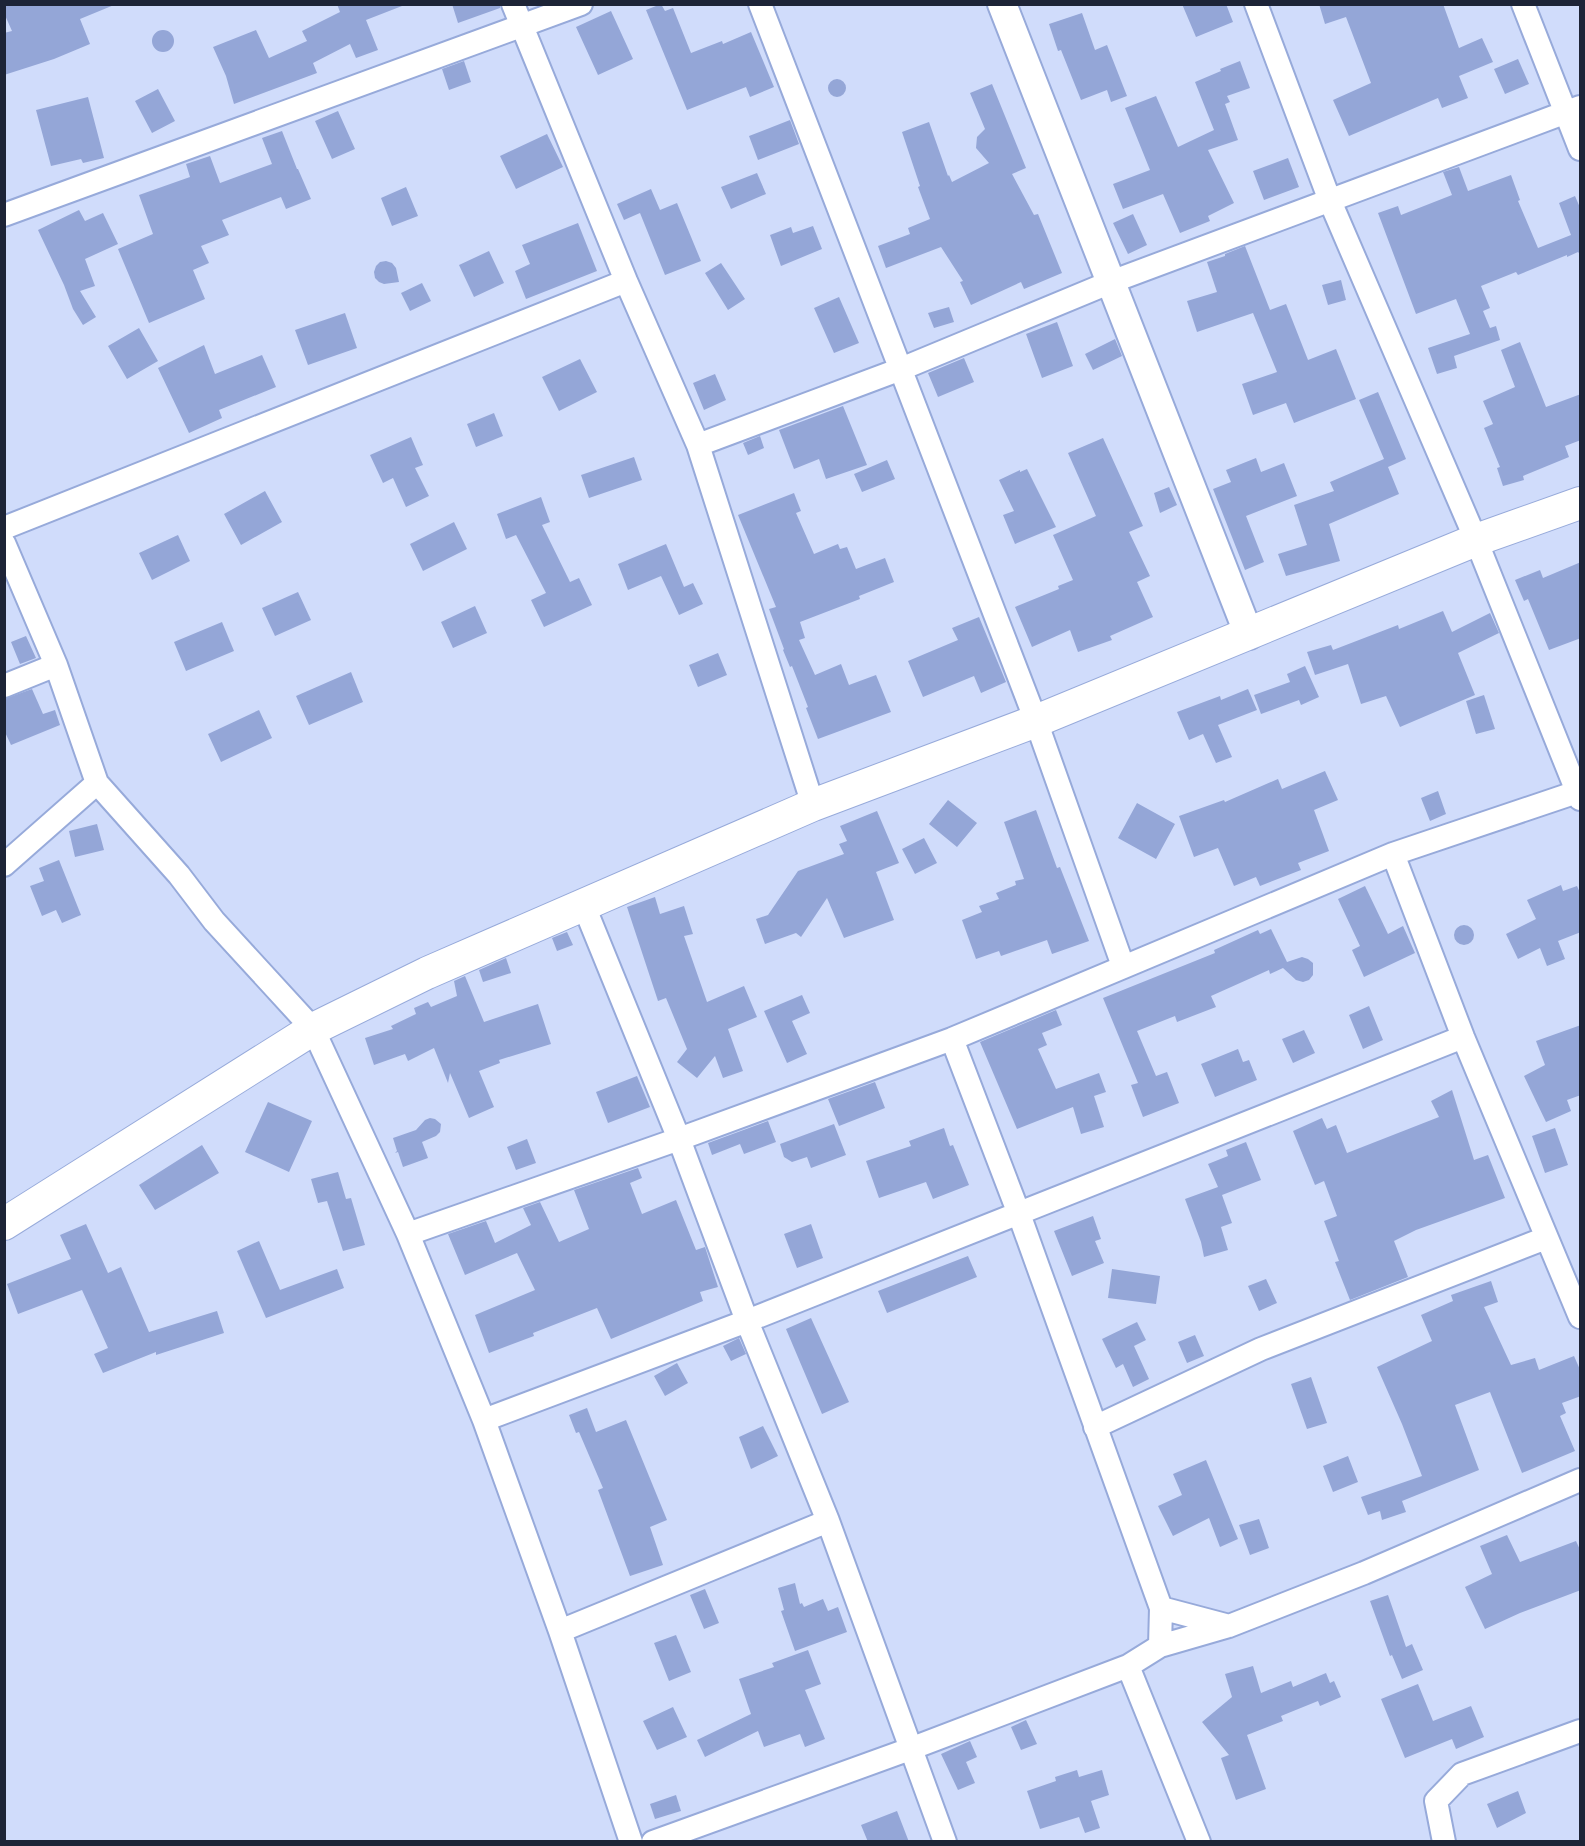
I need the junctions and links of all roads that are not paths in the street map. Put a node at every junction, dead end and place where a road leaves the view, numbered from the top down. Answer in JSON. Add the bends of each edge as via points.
{"nodes":[{"id":1,"x":581,"y":4,"type":"edge"},
{"id":2,"x":760,"y":4,"type":"edge"},
{"id":3,"x":1002,"y":4,"type":"edge"},
{"id":4,"x":1256,"y":4,"type":"edge"},
{"id":5,"x":1523,"y":4,"type":"edge"},
{"id":6,"x":517,"y":15,"type":"edge"},
{"id":7,"x":1574,"y":110,"type":"edge"},
{"id":8,"x":1581,"y":149,"type":"edge"},
{"id":9,"x":1330,"y":201,"type":"junction"},
{"id":10,"x":4,"y":215,"type":"edge"},
{"id":11,"x":626,"y":281,"type":"junction"},
{"id":12,"x":1111,"y":282,"type":"junction"},
{"id":13,"x":901,"y":369,"type":"junction"},
{"id":14,"x":698,"y":445,"type":"junction"},
{"id":15,"x":1581,"y":503,"type":"edge"},
{"id":16,"x":4,"y":528,"type":"edge"},
{"id":17,"x":1476,"y":540,"type":"junction"},
{"id":18,"x":4,"y":543,"type":"edge"},
{"id":19,"x":1249,"y":635,"type":"junction"},
{"id":20,"x":56,"y":665,"type":"junction"},
{"id":21,"x":4,"y":686,"type":"edge"},
{"id":22,"x":1036,"y":721,"type":"junction"},
{"id":23,"x":97,"y":783,"type":"junction"},
{"id":24,"x":1580,"y":794,"type":"edge"},
{"id":25,"x":813,"y":805,"type":"junction"},
{"id":26,"x":1392,"y":854,"type":"junction"},
{"id":27,"x":4,"y":865,"type":"edge"},
{"id":28,"x":584,"y":906,"type":"junction"},
{"id":29,"x":1123,"y":966,"type":"junction"},
{"id":30,"x":313,"y":1029,"type":"junction"},
{"id":31,"x":1463,"y":1037,"type":"junction"},
{"id":32,"x":952,"y":1039,"type":"junction"},
{"id":33,"x":679,"y":1139,"type":"junction"},
{"id":34,"x":1019,"y":1214,"type":"junction"},
{"id":35,"x":4,"y":1224,"type":"edge"},
{"id":36,"x":408,"y":1234,"type":"junction"},
{"id":37,"x":1546,"y":1238,"type":"junction"},
{"id":38,"x":1581,"y":1317,"type":"edge"},
{"id":39,"x":747,"y":1321,"type":"junction"},
{"id":40,"x":484,"y":1420,"type":"junction"},
{"id":41,"x":1095,"y":1428,"type":"junction"},
{"id":42,"x":1581,"y":1480,"type":"edge"},
{"id":43,"x":828,"y":1521,"type":"junction"},
{"id":44,"x":1161,"y":1608,"type":"junction"},
{"id":45,"x":1229,"y":1626,"type":"junction"},
{"id":46,"x":560,"y":1631,"type":"junction"},
{"id":47,"x":1160,"y":1646,"type":"junction"},
{"id":48,"x":1128,"y":1666,"type":"junction"},
{"id":49,"x":1581,"y":1731,"type":"edge"},
{"id":50,"x":910,"y":1749,"type":"junction"},
{"id":51,"x":631,"y":1842,"type":"edge"},
{"id":52,"x":653,"y":1842,"type":"edge"},
{"id":53,"x":945,"y":1842,"type":"edge"},
{"id":54,"x":1198,"y":1842,"type":"edge"},
{"id":55,"x":1444,"y":1842,"type":"edge"}],
"edges":[{"from":1,"to":6,"type":"street"},
{"from":2,"to":13,"type":"street"},
{"from":3,"to":12,"type":"street"},
{"from":4,"to":9,"type":"street"},
{"from":5,"to":7,"type":"street"},
{"from":6,"to":10,"type":"street"},
{"from":6,"to":11,"type":"street"},
{"from":7,"to":8,"type":"street"},
{"from":7,"to":9,"type":"street"},
{"from":9,"to":12,"type":"street"},
{"from":9,"to":17,"type":"street"},
{"from":11,"to":14,"type":"street"},
{"from":11,"to":16,"type":"street"},
{"from":12,"to":13,"type":"street"},
{"from":12,"to":19,"type":"street"},
{"from":13,"to":14,"type":"street"},
{"from":13,"to":22,"type":"street"},
{"from":14,"to":25,"type":"street"},
{"from":15,"to":17,"type":"main road"},
{"from":17,"to":19,"type":"main road"},
{"from":17,"to":24,"type":"street"},
{"from":18,"to":20,"type":"street"},
{"from":19,"to":22,"type":"main road"},
{"from":20,"to":21,"type":"street"},
{"from":20,"to":23,"type":"street"},
{"from":22,"to":25,"type":"main road"},
{"from":22,"to":29,"type":"street"},
{"from":23,"to":27,"type":"street"},
{"from":23,"to":30,"type":"street","via":[[179,875],[214,921]]},
{"from":24,"to":26,"type":"street"},
{"from":25,"to":28,"type":"main road"},
{"from":26,"to":29,"type":"street"},
{"from":26,"to":31,"type":"street"},
{"from":28,"to":30,"type":"main road","via":[[427,973]]},
{"from":28,"to":33,"type":"street"},
{"from":29,"to":32,"type":"street"},
{"from":30,"to":35,"type":"main road"},
{"from":30,"to":36,"type":"street"},
{"from":31,"to":34,"type":"street"},
{"from":31,"to":37,"type":"street"},
{"from":32,"to":33,"type":"street"},
{"from":32,"to":34,"type":"street"},
{"from":33,"to":36,"type":"street"},
{"from":33,"to":39,"type":"street"},
{"from":34,"to":39,"type":"street"},
{"from":34,"to":41,"type":"street"},
{"from":36,"to":40,"type":"street"},
{"from":37,"to":38,"type":"street"},
{"from":37,"to":41,"type":"street","via":[[1261,1349]]},
{"from":39,"to":40,"type":"street"},
{"from":39,"to":43,"type":"street"},
{"from":40,"to":46,"type":"street"},
{"from":41,"to":44,"type":"street"},
{"from":42,"to":45,"type":"street"},
{"from":43,"to":46,"type":"street"},
{"from":43,"to":50,"type":"street"},
{"from":44,"to":45,"type":"street"},
{"from":44,"to":47,"type":"street"},
{"from":45,"to":47,"type":"street"},
{"from":46,"to":51,"type":"street"},
{"from":47,"to":48,"type":"street"},
{"from":48,"to":50,"type":"street"},
{"from":48,"to":54,"type":"street"},
{"from":49,"to":55,"type":"street","via":[[1462,1774],[1436,1801]]},
{"from":50,"to":52,"type":"street"},
{"from":50,"to":53,"type":"street"}]}
